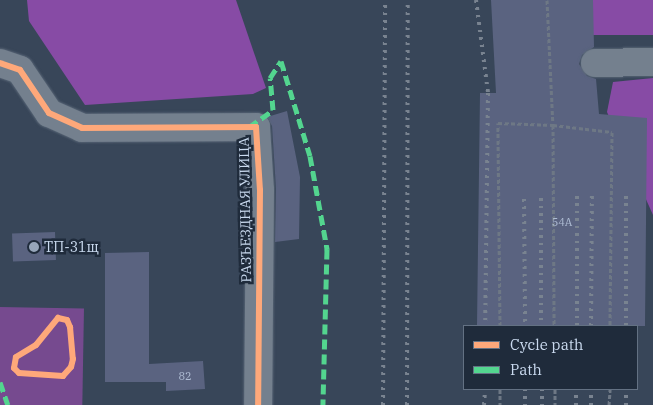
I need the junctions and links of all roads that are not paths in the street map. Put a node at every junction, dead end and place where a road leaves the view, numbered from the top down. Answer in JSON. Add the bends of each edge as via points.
{"nodes":[{"id":1,"x":653,"y":62,"type":"edge"},
{"id":2,"x":595,"y":63,"type":"dead end"},
{"id":3,"x":10,"y":66,"type":"edge"},
{"id":4,"x":258,"y":405,"type":"edge"}],
"edges":[{"from":1,"to":2,"type":"street"},
{"from":3,"to":4,"type":"street","name":"РАЗЪЕЗДНАЯ УЛИЦА","via":[[49,113],[82,128],[256,127],[260,190]]}]}
